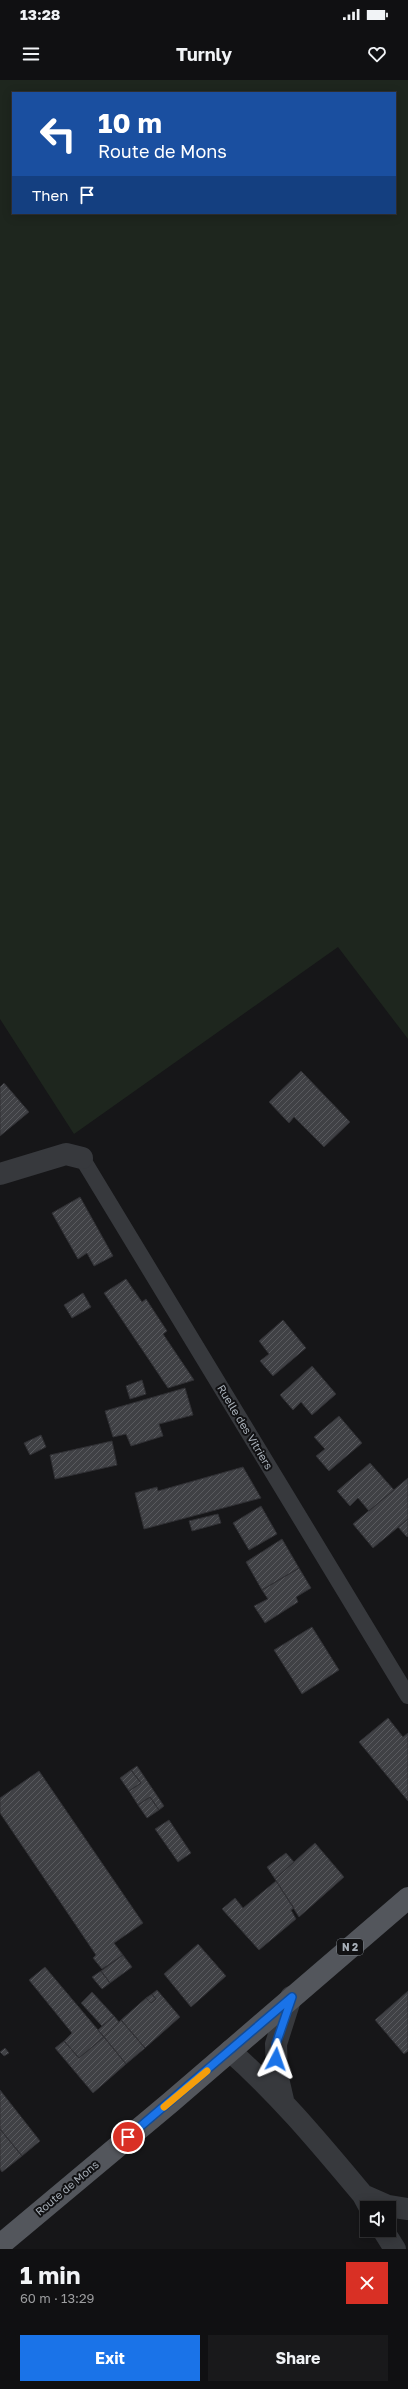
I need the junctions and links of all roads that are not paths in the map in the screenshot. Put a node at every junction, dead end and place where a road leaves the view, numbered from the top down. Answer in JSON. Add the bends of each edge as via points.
{"nodes":[{"id":1,"x":82,"y":1158,"type":"joint"},
{"id":2,"x":0,"y":1174,"type":"edge"},
{"id":3,"x":408,"y":1696,"type":"edge"},
{"id":4,"x":408,"y":1898,"type":"edge"},
{"id":5,"x":292,"y":1997,"type":"junction"},
{"id":6,"x":230,"y":2051,"type":"junction"},
{"id":7,"x":283,"y":2102,"type":"junction"},
{"id":8,"x":366,"y":2201,"type":"edge"},
{"id":9,"x":396,"y":2207,"type":"edge"},
{"id":10,"x":408,"y":2209,"type":"edge"},
{"id":11,"x":387,"y":2237,"type":"edge"},
{"id":12,"x":0,"y":2245,"type":"edge"},
{"id":13,"x":395,"y":2249,"type":"edge"}],
"edges":[{"from":1,"to":2,"type":"street","via":[[66,1154]]},
{"from":1,"to":3,"type":"lane","name":"Ruelle des Vitriers"},
{"from":4,"to":5,"type":"main road","name":"Route de Mons","number":"N 2"},
{"from":5,"to":6,"type":"main road","name":"Route de Mons","number":"N 2"},
{"from":5,"to":7,"type":"street","via":[[276,2044],[277,2074]]},
{"from":6,"to":7,"type":"street"},
{"from":6,"to":12,"type":"main road","name":"Route de Mons","number":"N 2"},
{"from":7,"to":8,"type":"street"},
{"from":9,"to":10,"type":"street"},
{"from":11,"to":13,"type":"street"}]}
